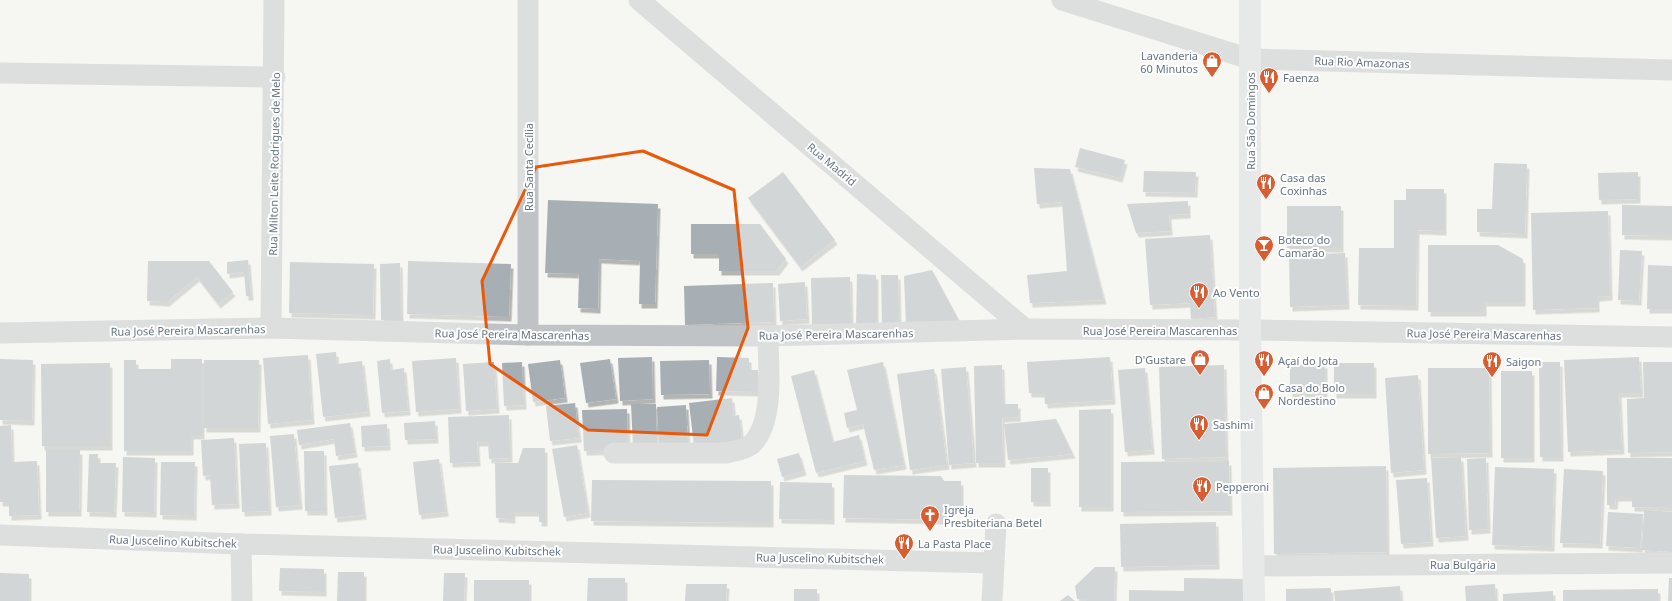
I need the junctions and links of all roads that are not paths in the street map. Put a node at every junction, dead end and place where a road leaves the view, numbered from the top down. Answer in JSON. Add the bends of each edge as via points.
{"nodes":[{"id":1,"x":274,"y":0,"type":"edge"},
{"id":2,"x":528,"y":0,"type":"edge"},
{"id":3,"x":639,"y":0,"type":"edge"},
{"id":4,"x":1062,"y":0,"type":"edge"},
{"id":5,"x":1250,"y":0,"type":"edge"},
{"id":6,"x":1250,"y":59,"type":"junction"},
{"id":7,"x":1672,"y":70,"type":"edge"},
{"id":8,"x":0,"y":73,"type":"edge"},
{"id":9,"x":275,"y":77,"type":"junction"},
{"id":10,"x":271,"y":328,"type":"junction"},
{"id":11,"x":1025,"y":329,"type":"junction"},
{"id":12,"x":1250,"y":330,"type":"junction"},
{"id":13,"x":0,"y":333,"type":"edge"},
{"id":14,"x":528,"y":335,"type":"junction"},
{"id":15,"x":768,"y":336,"type":"junction"},
{"id":16,"x":1672,"y":337,"type":"edge"},
{"id":17,"x":614,"y":453,"type":"dead end"},
{"id":18,"x":996,"y":524,"type":"dead end"},
{"id":19,"x":0,"y":535,"type":"edge"},
{"id":20,"x":241,"y":544,"type":"junction"},
{"id":21,"x":993,"y":562,"type":"junction"},
{"id":22,"x":1672,"y":563,"type":"edge"},
{"id":23,"x":1254,"y":566,"type":"junction"},
{"id":24,"x":242,"y":601,"type":"edge"},
{"id":25,"x":992,"y":601,"type":"edge"},
{"id":26,"x":1254,"y":601,"type":"edge"}],
"edges":[{"from":1,"to":9,"type":"street","name":"Rua Milton Leite Rodrigues de Melo"},
{"from":2,"to":14,"type":"street","name":"Rua Santa Cecília"},
{"from":3,"to":11,"type":"street","name":"Rua Madrid"},
{"from":4,"to":6,"type":"street","name":"Rua Rio Amazonas"},
{"from":5,"to":6,"type":"street","name":"Rua São Domingos"},
{"from":6,"to":7,"type":"street","name":"Rua Rio Amazonas"},
{"from":6,"to":12,"type":"street","name":"Rua São Domingos"},
{"from":8,"to":9,"type":"street"},
{"from":9,"to":10,"type":"street","name":"Rua Milton Leite Rodrigues de Melo"},
{"from":10,"to":13,"type":"street","name":"Rua José Pereira Mascarenhas"},
{"from":10,"to":14,"type":"street","name":"Rua José Pereira Mascarenhas"},
{"from":11,"to":12,"type":"street","name":"Rua José Pereira Mascarenhas"},
{"from":11,"to":15,"type":"street","name":"Rua José Pereira Mascarenhas"},
{"from":12,"to":16,"type":"street","name":"Rua José Pereira Mascarenhas"},
{"from":12,"to":23,"type":"street","name":"Rua São Domingos"},
{"from":14,"to":15,"type":"street","name":"Rua José Pereira Mascarenhas"},
{"from":15,"to":17,"type":"street","via":[[767,408],[764,423],[751,445],[726,453]]},
{"from":18,"to":21,"type":"street"},
{"from":19,"to":20,"type":"street","name":"Rua Juscelino Kubitschek"},
{"from":20,"to":21,"type":"street","name":"Rua Juscelino Kubitschek"},
{"from":20,"to":24,"type":"street"},
{"from":21,"to":25,"type":"street"},
{"from":22,"to":23,"type":"street","name":"Rua Bulgária"},
{"from":23,"to":26,"type":"street","name":"Rua São Domingos"}]}
